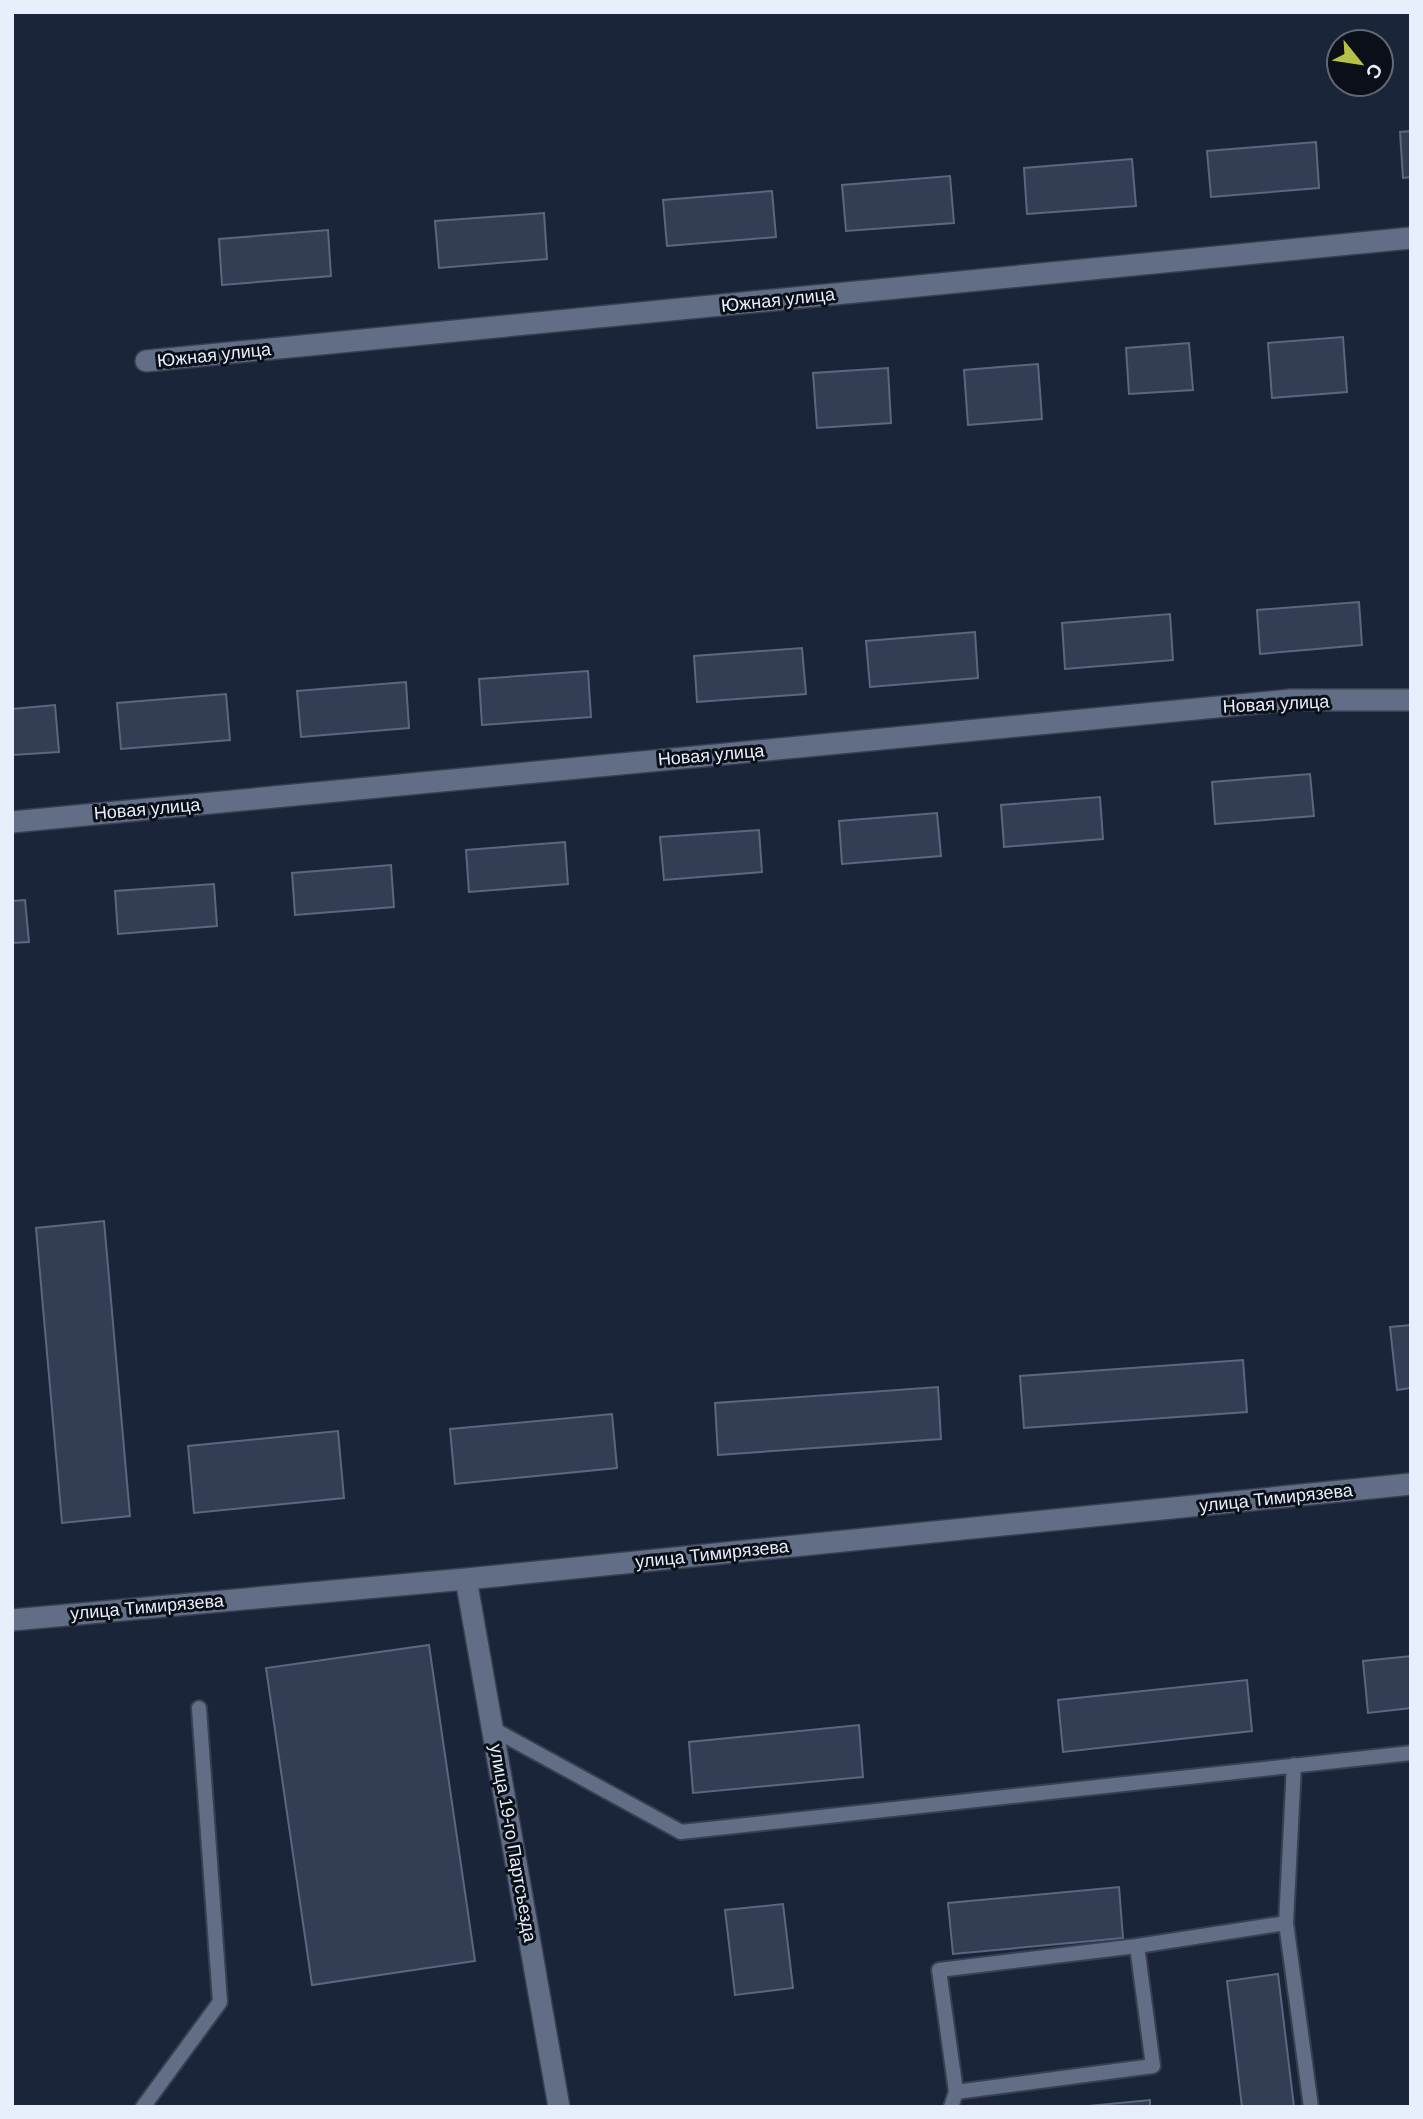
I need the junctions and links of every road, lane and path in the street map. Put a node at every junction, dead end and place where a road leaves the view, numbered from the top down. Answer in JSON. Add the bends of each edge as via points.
{"nodes":[{"id":1,"x":1411,"y":238,"type":"edge"},
{"id":2,"x":146,"y":361,"type":"dead end"},
{"id":3,"x":1411,"y":700,"type":"edge"},
{"id":4,"x":12,"y":822,"type":"edge"},
{"id":5,"x":1411,"y":1484,"type":"edge"},
{"id":6,"x":466,"y":1578,"type":"junction"},
{"id":7,"x":12,"y":1620,"type":"edge"},
{"id":8,"x":199,"y":1708,"type":"dead end"},
{"id":9,"x":493,"y":1729,"type":"junction"},
{"id":10,"x":1411,"y":1752,"type":"edge"},
{"id":11,"x":1294,"y":1765,"type":"junction"},
{"id":12,"x":1286,"y":1923,"type":"junction"},
{"id":13,"x":1137,"y":1945,"type":"junction"},
{"id":14,"x":953,"y":2100,"type":"edge"},
{"id":15,"x":143,"y":2107,"type":"edge"},
{"id":16,"x":559,"y":2107,"type":"edge"},
{"id":17,"x":1311,"y":2107,"type":"edge"}],
"edges":[{"from":1,"to":2,"type":"street","name":"Южная улица"},
{"from":3,"to":4,"type":"street","name":"Новая улица","via":[[1291,700]]},
{"from":5,"to":6,"type":"street","name":"улица Тимирязева"},
{"from":6,"to":7,"type":"street","name":"улица Тимирязева"},
{"from":6,"to":9,"type":"street","name":"улица 19-го Партсъезда"},
{"from":8,"to":15,"type":"lane","via":[[220,2001]]},
{"from":9,"to":11,"type":"lane","via":[[681,1832]]},
{"from":9,"to":16,"type":"street","name":"улица 19-го Партсъезда"},
{"from":10,"to":11,"type":"lane"},
{"from":11,"to":12,"type":"lane"},
{"from":12,"to":13,"type":"lane"},
{"from":12,"to":17,"type":"lane"},
{"from":13,"to":14,"type":"lane","via":[[1153,2066]]},
{"from":13,"to":14,"type":"lane","via":[[939,1970]]}]}
